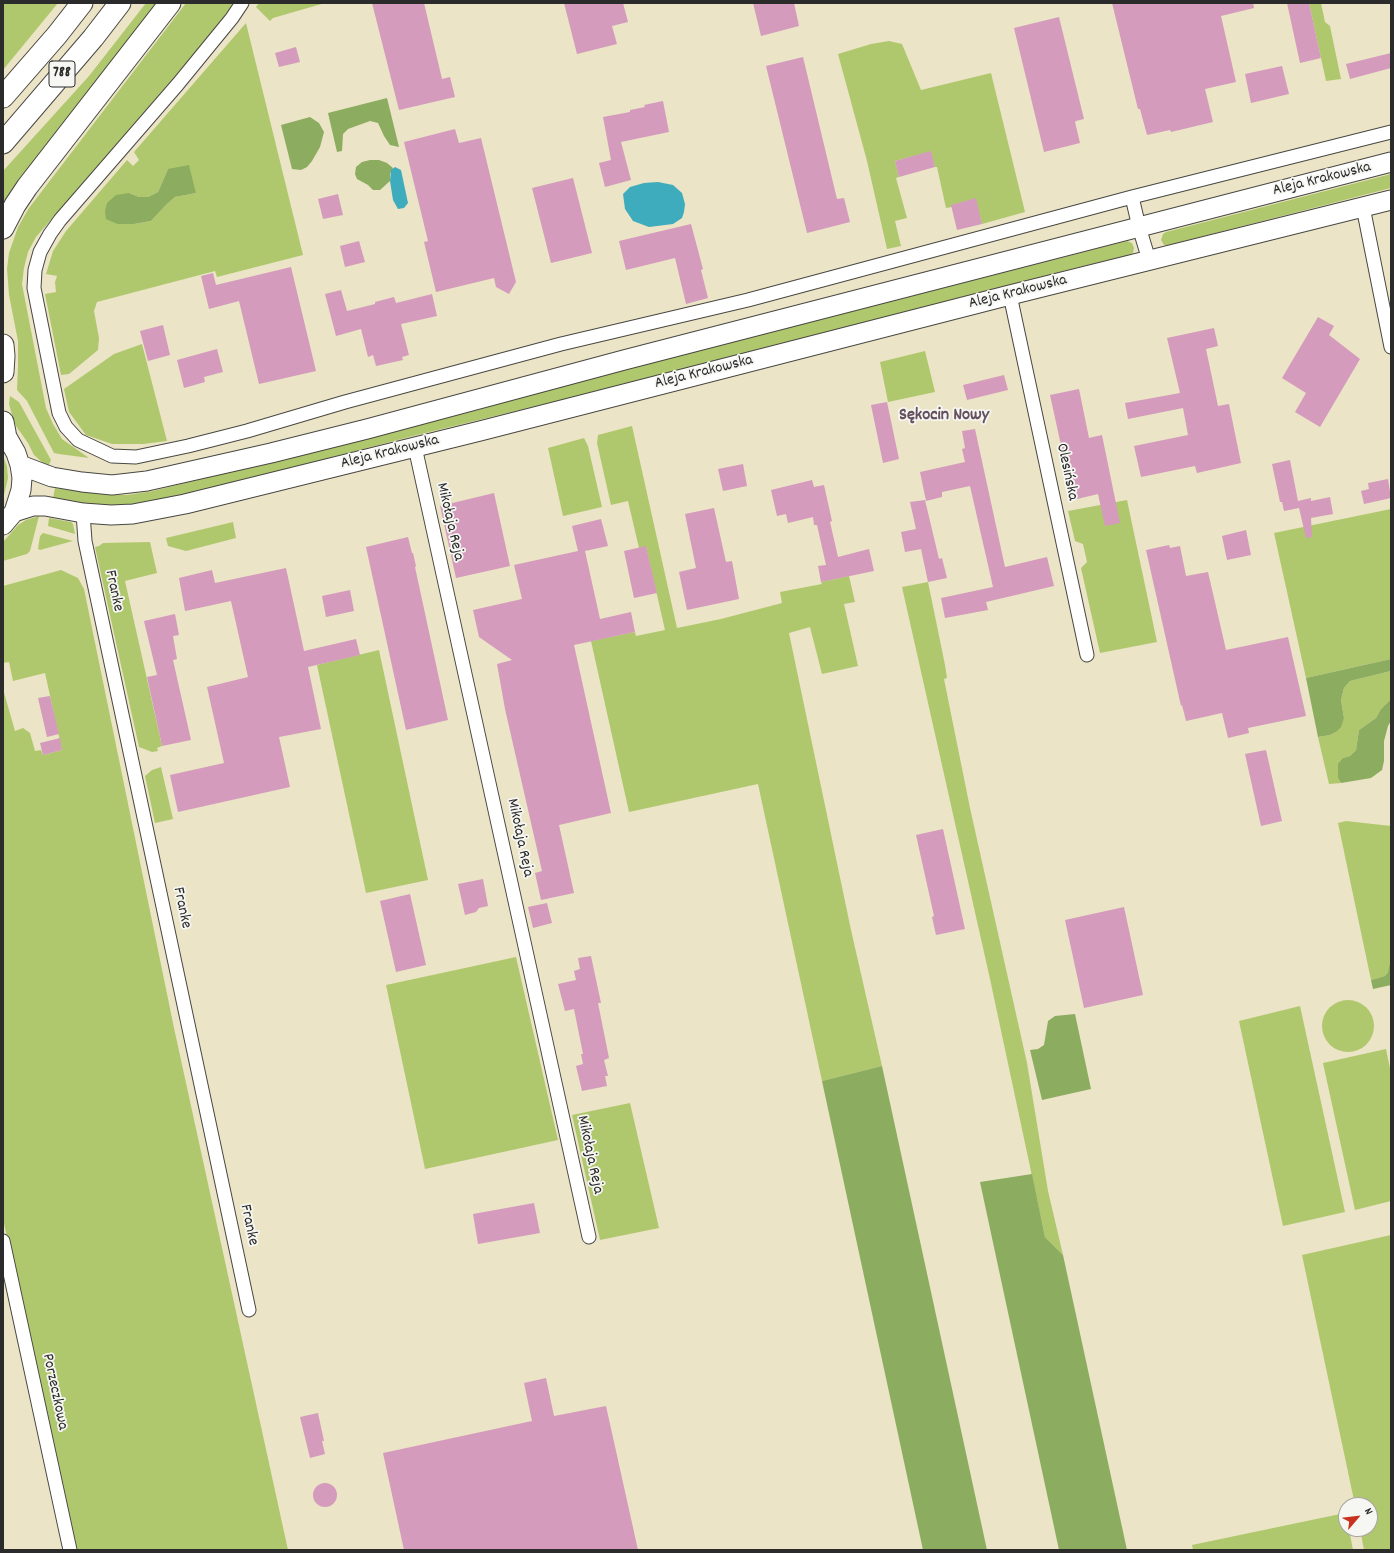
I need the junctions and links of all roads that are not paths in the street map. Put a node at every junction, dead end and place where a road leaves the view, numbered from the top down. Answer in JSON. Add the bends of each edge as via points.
{"nodes":[{"id":1,"x":82,"y":3,"type":"edge"},
{"id":2,"x":120,"y":3,"type":"edge"},
{"id":3,"x":170,"y":3,"type":"edge"},
{"id":4,"x":242,"y":3,"type":"edge"},
{"id":5,"x":3,"y":97,"type":"edge"},
{"id":6,"x":1391,"y":132,"type":"edge"},
{"id":7,"x":3,"y":143,"type":"edge"},
{"id":8,"x":1391,"y":162,"type":"edge"},
{"id":9,"x":1132,"y":197,"type":"junction"},
{"id":10,"x":1391,"y":200,"type":"edge"},
{"id":11,"x":1363,"y":207,"type":"junction"},
{"id":12,"x":1138,"y":227,"type":"junction"},
{"id":13,"x":3,"y":228,"type":"edge"},
{"id":14,"x":1150,"y":260,"type":"junction"},
{"id":15,"x":1010,"y":295,"type":"junction"},
{"id":16,"x":3,"y":345,"type":"edge"},
{"id":17,"x":1391,"y":347,"type":"edge"},
{"id":18,"x":3,"y":372,"type":"edge"},
{"id":19,"x":4,"y":428,"type":"edge"},
{"id":20,"x":415,"y":447,"type":"junction"},
{"id":21,"x":20,"y":465,"type":"junction"},
{"id":22,"x":83,"y":513,"type":"junction"},
{"id":23,"x":9,"y":519,"type":"edge"},
{"id":24,"x":1087,"y":656,"type":"dead end"},
{"id":25,"x":589,"y":1237,"type":"dead end"},
{"id":26,"x":3,"y":1241,"type":"edge"},
{"id":27,"x":249,"y":1310,"type":"dead end"},
{"id":28,"x":70,"y":1550,"type":"edge"}],
"edges":[{"from":1,"to":5,"type":"main road","number":"788"},
{"from":2,"to":7,"type":"main road","number":"788"},
{"from":3,"to":13,"type":"main road","via":[[27,187]]},
{"from":4,"to":9,"type":"street","via":[[178,84],[60,220],[40,252],[34,288],[59,414],[78,440],[112,456],[136,457],[188,446],[561,344],[748,300]]},
{"from":6,"to":9,"type":"street"},
{"from":8,"to":12,"type":"main road","name":"Aleja Krakowska"},
{"from":9,"to":12,"type":"street"},
{"from":10,"to":11,"type":"main road","name":"Aleja Krakowska"},
{"from":11,"to":14,"type":"main road","name":"Aleja Krakowska"},
{"from":11,"to":17,"type":"street"},
{"from":12,"to":14,"type":"street"},
{"from":12,"to":21,"type":"main road","name":"Aleja Krakowska","via":[[382,425],[147,481],[112,485],[82,482],[52,477]]},
{"from":14,"to":15,"type":"main road","name":"Aleja Krakowska"},
{"from":15,"to":20,"type":"main road","name":"Aleja Krakowska"},
{"from":15,"to":24,"type":"street","name":"Olesińska"},
{"from":16,"to":18,"type":"main road"},
{"from":19,"to":21,"type":"main road"},
{"from":20,"to":22,"type":"main road","name":"Aleja Krakowska","via":[[153,511],[111,515]]},
{"from":20,"to":25,"type":"street","name":"Mikołaja Reja"},
{"from":21,"to":23,"type":"main road","via":[[21,490]]},
{"from":22,"to":23,"type":"main road","name":"Aleja Krakowska","via":[[33,506]]},
{"from":22,"to":27,"type":"street","name":"Franke","via":[[86,548]]},
{"from":26,"to":28,"type":"street","name":"Porzeczkowa"}]}
